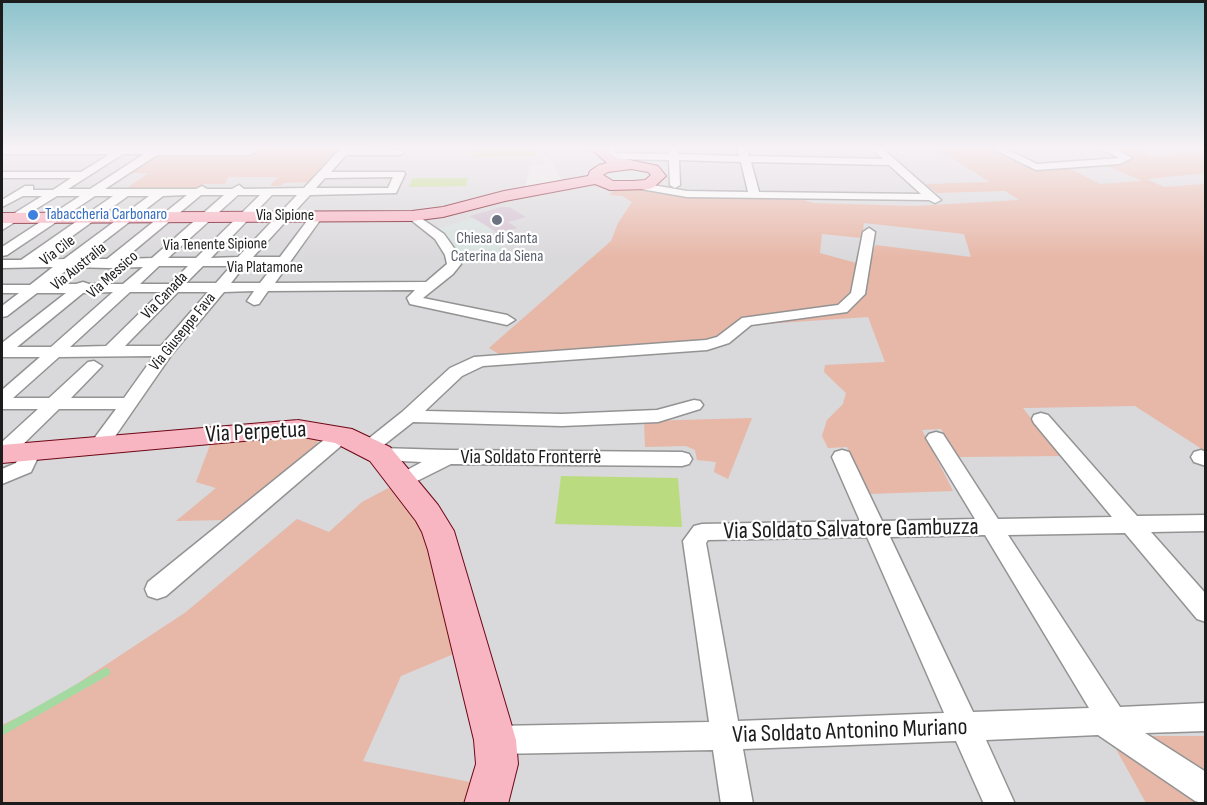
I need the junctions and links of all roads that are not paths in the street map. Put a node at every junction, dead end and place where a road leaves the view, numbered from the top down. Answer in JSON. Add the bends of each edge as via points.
{"nodes":[{"id":1,"x":35,"y":185,"type":"edge"},
{"id":2,"x":70,"y":185,"type":"edge"},
{"id":3,"x":104,"y":185,"type":"edge"},
{"id":4,"x":242,"y":185,"type":"edge"},
{"id":5,"x":313,"y":185,"type":"edge"},
{"id":6,"x":355,"y":185,"type":"edge"},
{"id":7,"x":395,"y":185,"type":"edge"},
{"id":8,"x":568,"y":185,"type":"edge"},
{"id":9,"x":658,"y":185,"type":"edge"},
{"id":10,"x":757,"y":185,"type":"edge"},
{"id":11,"x":918,"y":185,"type":"edge"},
{"id":12,"x":202,"y":189,"type":"junction"},
{"id":13,"x":352,"y":190,"type":"junction"},
{"id":14,"x":235,"y":191,"type":"junction"},
{"id":15,"x":270,"y":191,"type":"junction"},
{"id":16,"x":308,"y":191,"type":"junction"},
{"id":17,"x":92,"y":192,"type":"junction"},
{"id":18,"x":126,"y":192,"type":"junction"},
{"id":19,"x":161,"y":192,"type":"junction"},
{"id":20,"x":20,"y":193,"type":"junction"},
{"id":21,"x":56,"y":193,"type":"junction"},
{"id":22,"x":760,"y":195,"type":"junction"},
{"id":23,"x":2,"y":204,"type":"edge"},
{"id":24,"x":208,"y":216,"type":"junction"},
{"id":25,"x":284,"y":216,"type":"junction"},
{"id":26,"x":317,"y":216,"type":"junction"},
{"id":27,"x":412,"y":216,"type":"junction"},
{"id":28,"x":90,"y":217,"type":"junction"},
{"id":29,"x":130,"y":217,"type":"junction"},
{"id":30,"x":169,"y":217,"type":"junction"},
{"id":31,"x":244,"y":217,"type":"junction"},
{"id":32,"x":53,"y":218,"type":"junction"},
{"id":33,"x":6,"y":221,"type":"edge"},
{"id":34,"x":869,"y":232,"type":"dead end"},
{"id":35,"x":2,"y":252,"type":"edge"},
{"id":36,"x":198,"y":261,"type":"junction"},
{"id":37,"x":242,"y":261,"type":"junction"},
{"id":38,"x":284,"y":261,"type":"junction"},
{"id":39,"x":155,"y":262,"type":"junction"},
{"id":40,"x":70,"y":263,"type":"junction"},
{"id":41,"x":111,"y":263,"type":"junction"},
{"id":42,"x":2,"y":264,"type":"edge"},
{"id":43,"x":25,"y":264,"type":"junction"},
{"id":44,"x":2,"y":280,"type":"edge"},
{"id":45,"x":220,"y":286,"type":"junction"},
{"id":46,"x":266,"y":286,"type":"junction"},
{"id":47,"x":429,"y":286,"type":"junction"},
{"id":48,"x":173,"y":287,"type":"junction"},
{"id":49,"x":80,"y":288,"type":"junction"},
{"id":50,"x":127,"y":288,"type":"junction"},
{"id":51,"x":2,"y":289,"type":"edge"},
{"id":52,"x":34,"y":289,"type":"junction"},
{"id":53,"x":254,"y":301,"type":"dead end"},
{"id":54,"x":2,"y":313,"type":"edge"},
{"id":55,"x":507,"y":320,"type":"dead end"},
{"id":56,"x":111,"y":351,"type":"junction"},
{"id":57,"x":166,"y":351,"type":"junction"},
{"id":58,"x":2,"y":352,"type":"edge"},
{"id":59,"x":54,"y":352,"type":"junction"},
{"id":60,"x":94,"y":366,"type":"dead end"},
{"id":61,"x":2,"y":399,"type":"edge"},
{"id":62,"x":2,"y":404,"type":"edge"},
{"id":63,"x":54,"y":404,"type":"junction"},
{"id":64,"x":128,"y":404,"type":"junction"},
{"id":65,"x":694,"y":405,"type":"dead end"},
{"id":66,"x":409,"y":416,"type":"junction"},
{"id":67,"x":1041,"y":419,"type":"dead end"},
{"id":68,"x":936,"y":438,"type":"dead end"},
{"id":69,"x":100,"y":444,"type":"junction"},
{"id":70,"x":363,"y":446,"type":"junction"},
{"id":71,"x":11,"y":453,"type":"edge"},
{"id":72,"x":447,"y":457,"type":"junction"},
{"id":73,"x":842,"y":457,"type":"dead end"},
{"id":74,"x":682,"y":459,"type":"dead end"},
{"id":75,"x":2,"y":477,"type":"edge"},
{"id":76,"x":403,"y":481,"type":"junction"},
{"id":77,"x":1206,"y":523,"type":"edge"},
{"id":78,"x":1131,"y":525,"type":"junction"},
{"id":79,"x":991,"y":528,"type":"junction"},
{"id":80,"x":875,"y":530,"type":"junction"},
{"id":81,"x":157,"y":589,"type":"dead end"},
{"id":82,"x":1206,"y":612,"type":"edge"},
{"id":83,"x":1206,"y":717,"type":"edge"},
{"id":84,"x":1108,"y":721,"type":"junction"},
{"id":85,"x":965,"y":728,"type":"junction"},
{"id":86,"x":726,"y":736,"type":"junction"},
{"id":87,"x":495,"y":740,"type":"junction"},
{"id":88,"x":1206,"y":790,"type":"edge"},
{"id":89,"x":486,"y":804,"type":"edge"},
{"id":90,"x":737,"y":804,"type":"edge"},
{"id":91,"x":1000,"y":804,"type":"edge"}],
"edges":[{"from":1,"to":20,"type":"street"},
{"from":2,"to":21,"type":"street"},
{"from":3,"to":17,"type":"street"},
{"from":4,"to":14,"type":"street","name":"Via Messico"},
{"from":5,"to":16,"type":"street","name":"Via Giuseppe Fava"},
{"from":6,"to":13,"type":"street"},
{"from":7,"to":13,"type":"street","via":[[392,191]]},
{"from":8,"to":27,"type":"street","name":"Via Sipione"},
{"from":9,"to":22,"type":"street","via":[[668,192]]},
{"from":10,"to":22,"type":"street"},
{"from":11,"to":22,"type":"street","via":[[934,199]]},
{"from":12,"to":14,"type":"street"},
{"from":12,"to":19,"type":"street"},
{"from":12,"to":30,"type":"street","name":"Via Australia"},
{"from":13,"to":16,"type":"street"},
{"from":14,"to":15,"type":"street"},
{"from":14,"to":24,"type":"street","name":"Via Messico"},
{"from":15,"to":16,"type":"street"},
{"from":15,"to":31,"type":"street","name":"Via Canada"},
{"from":16,"to":25,"type":"street","name":"Via Giuseppe Fava"},
{"from":17,"to":18,"type":"street"},
{"from":17,"to":21,"type":"street"},
{"from":17,"to":32,"type":"street"},
{"from":18,"to":19,"type":"street"},
{"from":18,"to":28,"type":"street"},
{"from":19,"to":29,"type":"street","name":"Via Cile"},
{"from":20,"to":21,"type":"street"},
{"from":20,"to":23,"type":"street"},
{"from":21,"to":33,"type":"street"},
{"from":24,"to":30,"type":"street","name":"Via Sipione"},
{"from":24,"to":31,"type":"street","name":"Via Sipione"},
{"from":24,"to":39,"type":"street","name":"Via Messico"},
{"from":25,"to":26,"type":"street","name":"Via Sipione"},
{"from":25,"to":31,"type":"street","name":"Via Sipione"},
{"from":25,"to":37,"type":"street","name":"Via Giuseppe Fava"},
{"from":26,"to":27,"type":"street","name":"Via Sipione"},
{"from":26,"to":38,"type":"street"},
{"from":27,"to":47,"type":"street","via":[[440,237],[452,255],[454,264]]},
{"from":28,"to":29,"type":"street","name":"Via Sipione"},
{"from":28,"to":32,"type":"street","name":"Via Sipione"},
{"from":28,"to":43,"type":"street"},
{"from":29,"to":30,"type":"street","name":"Via Sipione"},
{"from":29,"to":40,"type":"street","name":"Via Cile"},
{"from":30,"to":41,"type":"street","name":"Via Australia"},
{"from":31,"to":36,"type":"street","name":"Via Canada"},
{"from":32,"to":33,"type":"street","name":"Via Sipione"},
{"from":32,"to":35,"type":"street"},
{"from":34,"to":66,"type":"street","via":[[858,294],[842,309],[747,321],[723,340],[707,345],[480,361],[456,372]]},
{"from":36,"to":37,"type":"street","name":"Via Tenente Sipione"},
{"from":36,"to":39,"type":"street","name":"Via Tenente Sipione"},
{"from":36,"to":48,"type":"street","name":"Via Canada"},
{"from":37,"to":38,"type":"street","name":"Via Tenente Sipione"},
{"from":37,"to":45,"type":"street","name":"Via Giuseppe Fava"},
{"from":38,"to":46,"type":"street"},
{"from":39,"to":41,"type":"street","name":"Via Tenente Sipione"},
{"from":39,"to":50,"type":"street","name":"Via Messico"},
{"from":40,"to":41,"type":"street","name":"Via Tenente Sipione"},
{"from":40,"to":43,"type":"street","name":"Via Tenente Sipione"},
{"from":40,"to":52,"type":"street","name":"Via Cile"},
{"from":41,"to":49,"type":"street","name":"Via Australia"},
{"from":42,"to":43,"type":"street","name":"Via Tenente Sipione"},
{"from":43,"to":44,"type":"street"},
{"from":45,"to":46,"type":"street","name":"Via Platamone"},
{"from":45,"to":48,"type":"street","name":"Via Platamone"},
{"from":45,"to":57,"type":"street","name":"Via Giuseppe Fava"},
{"from":46,"to":47,"type":"street","name":"Via Platamone"},
{"from":46,"to":53,"type":"street"},
{"from":47,"to":55,"type":"street","via":[[415,301]]},
{"from":48,"to":50,"type":"street","name":"Via Platamone"},
{"from":48,"to":56,"type":"street","name":"Via Canada"},
{"from":49,"to":50,"type":"street","name":"Via Platamone"},
{"from":49,"to":52,"type":"street","name":"Via Platamone"},
{"from":49,"to":58,"type":"street","name":"Via Australia"},
{"from":50,"to":59,"type":"street","name":"Via Messico"},
{"from":51,"to":52,"type":"street","name":"Via Platamone"},
{"from":52,"to":54,"type":"street","name":"Via Cile"},
{"from":56,"to":57,"type":"street"},
{"from":56,"to":59,"type":"street"},
{"from":57,"to":64,"type":"street","name":"Via Giuseppe Fava"},
{"from":58,"to":59,"type":"street"},
{"from":59,"to":61,"type":"street","name":"Via Messico"},
{"from":60,"to":63,"type":"street"},
{"from":62,"to":63,"type":"street"},
{"from":63,"to":64,"type":"street"},
{"from":63,"to":71,"type":"street"},
{"from":64,"to":69,"type":"street","name":"Via Giuseppe Fava"},
{"from":65,"to":66,"type":"street","via":[[658,416],[562,420]]},
{"from":66,"to":70,"type":"street"},
{"from":67,"to":78,"type":"street"},
{"from":68,"to":79,"type":"street"},
{"from":69,"to":70,"type":"street","name":"Via Perpetua","via":[[298,428]]},
{"from":69,"to":71,"type":"street","name":"Via Perpetua"},
{"from":70,"to":72,"type":"street","name":"Via Soldato Fronterrè"},
{"from":70,"to":76,"type":"street"},
{"from":70,"to":81,"type":"street"},
{"from":71,"to":75,"type":"street","via":[[24,467]]},
{"from":72,"to":74,"type":"street","name":"Via Soldato Fronterrè"},
{"from":72,"to":76,"type":"street"},
{"from":73,"to":80,"type":"street"},
{"from":76,"to":87,"type":"street","via":[[438,531]]},
{"from":77,"to":78,"type":"street","name":"Via Soldato Salvatore Gambuzza"},
{"from":78,"to":79,"type":"street","name":"Via Soldato Salvatore Gambuzza"},
{"from":78,"to":82,"type":"street"},
{"from":79,"to":80,"type":"street","name":"Via Soldato Salvatore Gambuzza"},
{"from":79,"to":84,"type":"street"},
{"from":80,"to":85,"type":"street"},
{"from":80,"to":86,"type":"street","name":"Via Soldato Salvatore Gambuzza","via":[[702,532],[694,541]]},
{"from":83,"to":84,"type":"street","name":"Via Soldato Antonino Muriano"},
{"from":84,"to":85,"type":"street","name":"Via Soldato Antonino Muriano"},
{"from":84,"to":88,"type":"street"},
{"from":85,"to":86,"type":"street","name":"Via Soldato Antonino Muriano"},
{"from":85,"to":91,"type":"street"},
{"from":86,"to":87,"type":"street","name":"Via Soldato Antonino Muriano"},
{"from":86,"to":90,"type":"street","name":"Via Soldato Salvatore Gambuzza"},
{"from":87,"to":89,"type":"street","via":[[497,764]]}]}
